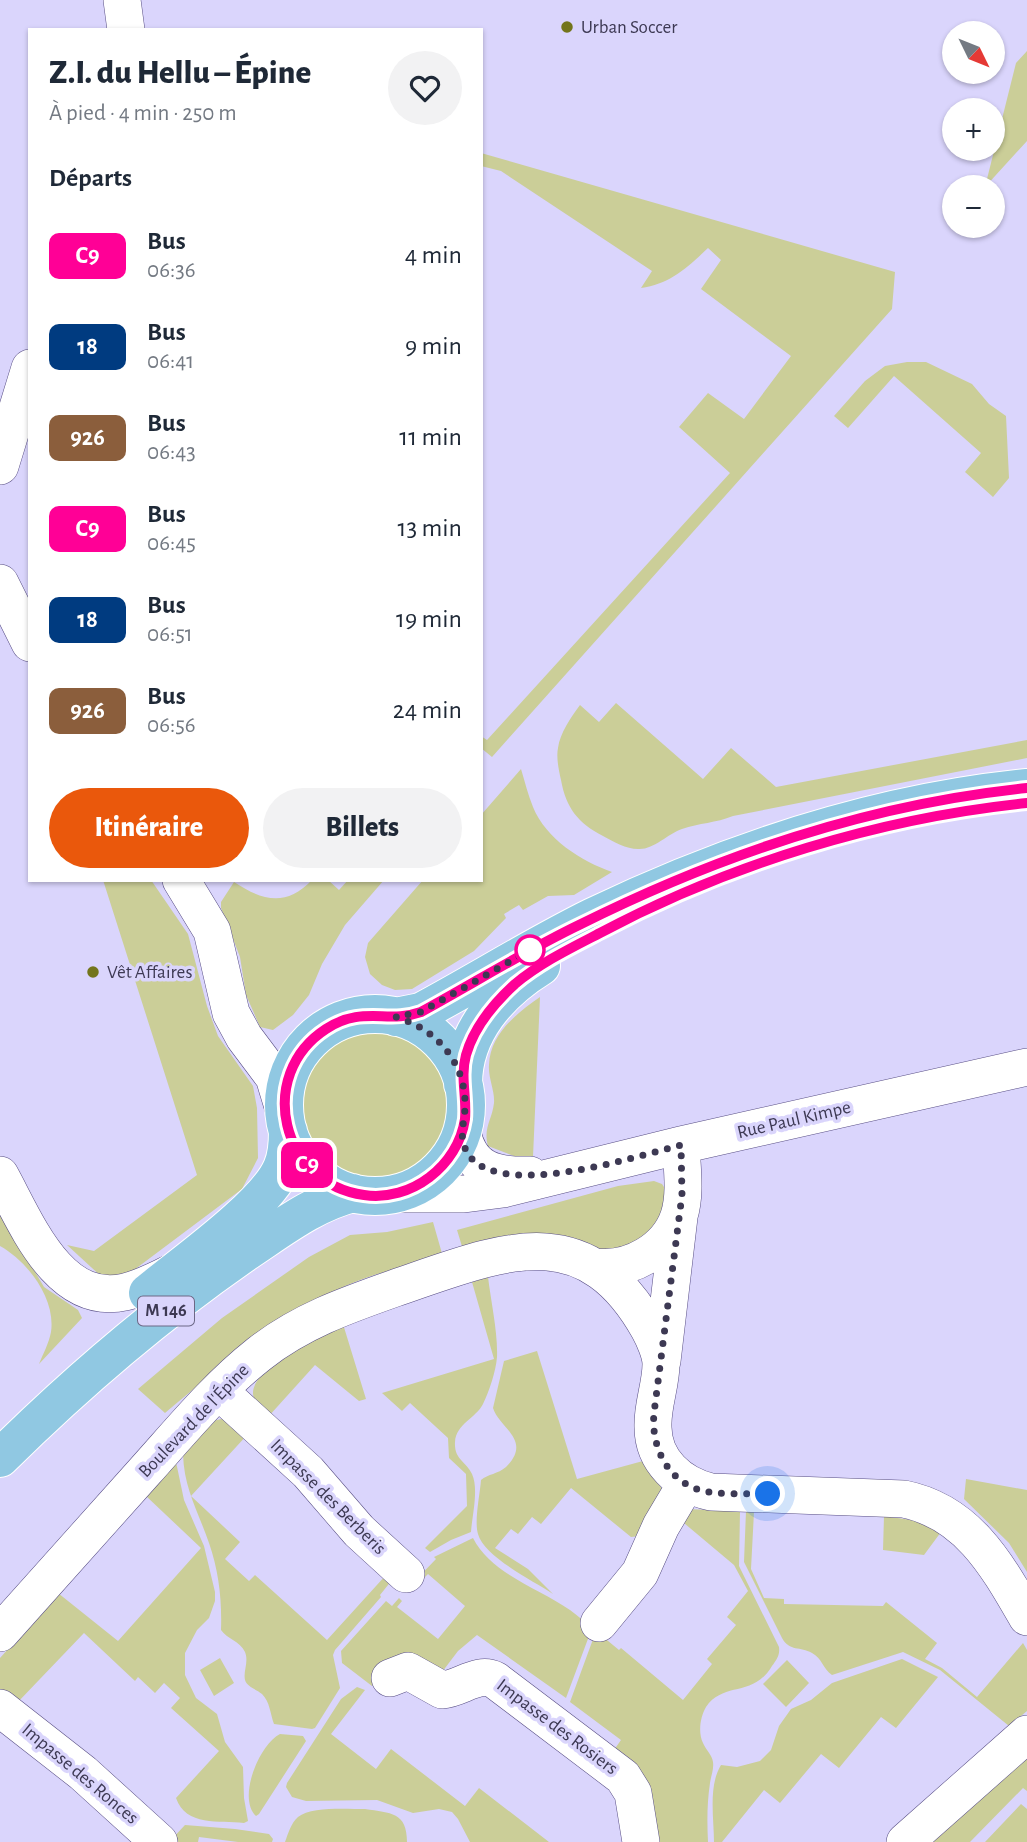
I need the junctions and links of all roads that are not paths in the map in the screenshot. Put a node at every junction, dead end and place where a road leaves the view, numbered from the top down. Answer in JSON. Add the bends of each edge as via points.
{"nodes":[{"id":1,"x":122,"y":0,"type":"edge"},
{"id":2,"x":125,"y":28,"type":"edge"},
{"id":3,"x":28,"y":375,"type":"edge"},
{"id":4,"x":0,"y":466,"type":"edge"},
{"id":5,"x":0,"y":583,"type":"edge"},
{"id":6,"x":0,"y":607,"type":"edge"},
{"id":7,"x":28,"y":639,"type":"edge"},
{"id":8,"x":28,"y":640,"type":"edge"},
{"id":9,"x":1027,"y":788,"type":"edge"},
{"id":10,"x":1027,"y":803,"type":"edge"},
{"id":11,"x":182,"y":882,"type":"edge"},
{"id":12,"x":396,"y":1017,"type":"junction"},
{"id":13,"x":1027,"y":1068,"type":"edge"},
{"id":14,"x":463,"y":1083,"type":"junction"},
{"id":15,"x":286,"y":1121,"type":"junction"},
{"id":16,"x":462,"y":1132,"type":"junction"},
{"id":17,"x":681,"y":1145,"type":"junction"},
{"id":18,"x":562,"y":1174,"type":"junction"},
{"id":19,"x":0,"y":1175,"type":"edge"},
{"id":20,"x":353,"y":1193,"type":"junction"},
{"id":21,"x":392,"y":1195,"type":"junction"},
{"id":22,"x":679,"y":1215,"type":"junction"},
{"id":23,"x":596,"y":1267,"type":"junction"},
{"id":24,"x":177,"y":1270,"type":"junction"},
{"id":25,"x":662,"y":1362,"type":"junction"},
{"id":26,"x":219,"y":1391,"type":"junction"},
{"id":27,"x":0,"y":1446,"type":"edge"},
{"id":28,"x":0,"y":1458,"type":"edge"},
{"id":29,"x":686,"y":1484,"type":"junction"},
{"id":30,"x":406,"y":1574,"type":"dead end"},
{"id":31,"x":1027,"y":1617,"type":"edge"},
{"id":32,"x":599,"y":1623,"type":"dead end"},
{"id":33,"x":0,"y":1633,"type":"edge"},
{"id":34,"x":390,"y":1678,"type":"dead end"},
{"id":35,"x":0,"y":1707,"type":"edge"},
{"id":36,"x":1027,"y":1734,"type":"edge"},
{"id":37,"x":159,"y":1842,"type":"edge"},
{"id":38,"x":641,"y":1842,"type":"edge"},
{"id":39,"x":905,"y":1842,"type":"edge"}],
"edges":[{"from":1,"to":2,"type":"street"},
{"from":3,"to":4,"type":"street"},
{"from":5,"to":7,"type":"street"},
{"from":6,"to":8,"type":"street"},
{"from":9,"to":12,"type":"main road","via":[[924,802],[736,856],[583,922],[421,1012]]},
{"from":10,"to":14,"type":"main road","via":[[929,818],[827,843],[723,878],[615,925],[526,975],[491,1008],[471,1042]]},
{"from":11,"to":15,"type":"street","via":[[212,931],[231,1013],[274,1077]]},
{"from":12,"to":14,"type":"main road","via":[[439,1041]]},
{"from":12,"to":15,"type":"main road","via":[[354,1017],[317,1035],[292,1069],[286,1089]]},
{"from":13,"to":17,"type":"street","name":"Rue Paul Kimpe"},
{"from":14,"to":16,"type":"main road"},
{"from":15,"to":20,"type":"main road","via":[[296,1150],[309,1167],[324,1181]]},
{"from":15,"to":24,"type":"main road","number":"M 146","via":[[286,1156],[275,1182]]},
{"from":16,"to":18,"type":"street","name":"Rue Paul Kimpe","via":[[465,1149],[490,1170],[515,1175]]},
{"from":16,"to":21,"type":"main road","via":[[435,1173]]},
{"from":17,"to":18,"type":"street","name":"Rue Paul Kimpe"},
{"from":17,"to":22,"type":"street","name":"Boulevard de l'Épine"},
{"from":18,"to":21,"type":"street","name":"Rue Paul Kimpe","via":[[481,1192]]},
{"from":19,"to":24,"type":"street","via":[[40,1248],[73,1283],[91,1292],[126,1292]]},
{"from":20,"to":21,"type":"main road"},
{"from":20,"to":28,"type":"main road","number":"M 146","via":[[323,1202],[298,1217],[172,1306],[93,1369]]},
{"from":22,"to":23,"type":"street","name":"Boulevard de l'Épine","via":[[668,1236],[649,1254],[623,1266]]},
{"from":22,"to":25,"type":"street","name":"Boulevard de l'Épine"},
{"from":23,"to":25,"type":"street","name":"Boulevard de l'Épine","via":[[634,1303]]},
{"from":23,"to":26,"type":"street","name":"Boulevard de l'Épine","via":[[552,1252],[522,1251],[418,1280],[305,1323],[261,1352]]},
{"from":24,"to":27,"type":"main road","number":"M 146","via":[[78,1357]]},
{"from":25,"to":29,"type":"street","name":"Boulevard de l'Épine","via":[[654,1441],[666,1465]]},
{"from":26,"to":30,"type":"street","name":"Impasse des Berberis","via":[[308,1472],[359,1531]]},
{"from":26,"to":33,"type":"street","name":"Boulevard de l'Épine"},
{"from":29,"to":31,"type":"street","via":[[712,1492],[904,1499],[932,1507],[959,1523],[979,1543]]},
{"from":29,"to":32,"type":"street","via":[[640,1573]]},
{"from":34,"to":38,"type":"street","name":"Impasse des Rosiers","via":[[408,1671],[442,1690],[489,1676],[623,1777],[634,1793]]},
{"from":35,"to":37,"type":"street","name":"Impasse des Ronces"},
{"from":36,"to":39,"type":"street"}]}
